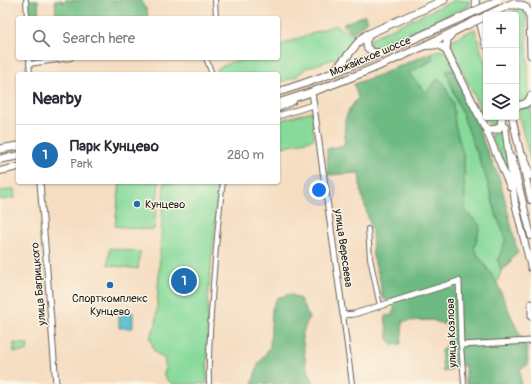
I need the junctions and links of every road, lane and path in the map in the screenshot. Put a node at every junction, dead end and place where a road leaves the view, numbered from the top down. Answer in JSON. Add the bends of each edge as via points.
{"nodes":[{"id":1,"x":26,"y":0,"type":"edge"},
{"id":2,"x":215,"y":0,"type":"edge"},
{"id":3,"x":444,"y":0,"type":"edge"},
{"id":4,"x":484,"y":0,"type":"edge"},
{"id":5,"x":521,"y":0,"type":"edge"},
{"id":6,"x":475,"y":1,"type":"edge"},
{"id":7,"x":498,"y":1,"type":"edge"},
{"id":8,"x":510,"y":5,"type":"junction"},
{"id":9,"x":483,"y":12,"type":"edge"},
{"id":10,"x":485,"y":12,"type":"edge"},
{"id":11,"x":493,"y":12,"type":"edge"},
{"id":12,"x":530,"y":13,"type":"edge"},
{"id":13,"x":27,"y":16,"type":"edge"},
{"id":14,"x":216,"y":16,"type":"edge"},
{"id":15,"x":483,"y":16,"type":"edge"},
{"id":16,"x":455,"y":31,"type":"junction"},
{"id":17,"x":372,"y":32,"type":"junction"},
{"id":18,"x":419,"y":47,"type":"junction"},
{"id":19,"x":446,"y":50,"type":"junction"},
{"id":20,"x":386,"y":51,"type":"junction"},
{"id":21,"x":531,"y":55,"type":"edge"},
{"id":22,"x":29,"y":60,"type":"edge"},
{"id":23,"x":57,"y":60,"type":"edge"},
{"id":24,"x":207,"y":60,"type":"edge"},
{"id":25,"x":29,"y":64,"type":"junction"},
{"id":26,"x":30,"y":72,"type":"edge"},
{"id":27,"x":211,"y":72,"type":"edge"},
{"id":28,"x":325,"y":76,"type":"junction"},
{"id":29,"x":280,"y":91,"type":"edge"},
{"id":30,"x":312,"y":92,"type":"junction"},
{"id":31,"x":304,"y":95,"type":"junction"},
{"id":32,"x":531,"y":96,"type":"edge"},
{"id":33,"x":280,"y":102,"type":"edge"},
{"id":34,"x":519,"y":104,"type":"edge"},
{"id":35,"x":313,"y":105,"type":"junction"},
{"id":36,"x":280,"y":107,"type":"edge"},
{"id":37,"x":280,"y":115,"type":"edge"},
{"id":38,"x":502,"y":120,"type":"edge"},
{"id":39,"x":504,"y":120,"type":"edge"},
{"id":40,"x":513,"y":120,"type":"edge"},
{"id":41,"x":505,"y":126,"type":"junction"},
{"id":42,"x":514,"y":126,"type":"junction"},
{"id":43,"x":485,"y":127,"type":"junction"},
{"id":44,"x":16,"y":146,"type":"edge"},
{"id":45,"x":0,"y":149,"type":"edge"},
{"id":46,"x":16,"y":156,"type":"edge"},
{"id":47,"x":0,"y":159,"type":"edge"},
{"id":48,"x":16,"y":168,"type":"edge"},
{"id":49,"x":0,"y":170,"type":"edge"},
{"id":50,"x":531,"y":176,"type":"edge"},
{"id":51,"x":40,"y":184,"type":"edge"},
{"id":52,"x":223,"y":184,"type":"edge"},
{"id":53,"x":531,"y":200,"type":"edge"},
{"id":54,"x":515,"y":203,"type":"junction"},
{"id":55,"x":368,"y":229,"type":"dead end"},
{"id":56,"x":531,"y":236,"type":"edge"},
{"id":57,"x":531,"y":268,"type":"edge"},
{"id":58,"x":531,"y":303,"type":"edge"},
{"id":59,"x":380,"y":306,"type":"junction"},
{"id":60,"x":343,"y":315,"type":"junction"},
{"id":61,"x":531,"y":317,"type":"edge"},
{"id":62,"x":531,"y":341,"type":"edge"},
{"id":63,"x":461,"y":344,"type":"junction"},
{"id":64,"x":56,"y":384,"type":"edge"},
{"id":65,"x":209,"y":384,"type":"edge"},
{"id":66,"x":352,"y":384,"type":"edge"},
{"id":67,"x":464,"y":384,"type":"edge"}],
"edges":[{"from":1,"to":13,"type":"street"},
{"from":2,"to":14,"type":"street"},
{"from":3,"to":17,"type":"main road"},
{"from":4,"to":10,"type":"main road"},
{"from":5,"to":8,"type":"main road","name":"Можайское шоссе"},
{"from":6,"to":9,"type":"main road"},
{"from":7,"to":20,"type":"main road","name":"Можайское шоссе","bridge":true},
{"from":8,"to":11,"type":"main road","name":"Можайское шоссе"},
{"from":8,"to":12,"type":"main road","via":[[524,6]]},
{"from":12,"to":21,"type":"main road"},
{"from":15,"to":16,"type":"main road","name":"Можайское шоссе","bridge":true},
{"from":16,"to":18,"type":"main road","name":"Можайское шоссе"},
{"from":16,"to":19,"type":"main road","via":[[447,40]]},
{"from":17,"to":20,"type":"main road","via":[[366,41],[367,48],[372,52]]},
{"from":17,"to":28,"type":"main road","via":[[361,39],[344,62]]},
{"from":18,"to":19,"type":"main road","via":[[436,45]]},
{"from":18,"to":30,"type":"main road","name":"Можайское шоссе"},
{"from":19,"to":43,"type":"main road"},
{"from":20,"to":28,"type":"main road","name":"Можайское шоссе"},
{"from":22,"to":25,"type":"street"},
{"from":23,"to":25,"type":"street"},
{"from":24,"to":27,"type":"street"},
{"from":25,"to":26,"type":"street"},
{"from":28,"to":29,"type":"main road","name":"Можайское шоссе"},
{"from":30,"to":31,"type":"main road","name":"Можайское шоссе"},
{"from":30,"to":35,"type":"street","name":"улица Вересаева"},
{"from":31,"to":33,"type":"main road","name":"Можайское шоссе"},
{"from":31,"to":36,"type":"main road"},
{"from":32,"to":34,"type":"main road","via":[[527,103]]},
{"from":35,"to":37,"type":"street"},
{"from":35,"to":60,"type":"street","name":"улица Вересаева"},
{"from":38,"to":43,"type":"main road","via":[[498,129],[489,130]]},
{"from":39,"to":41,"type":"main road"},
{"from":40,"to":42,"type":"main road"},
{"from":41,"to":54,"type":"main road"},
{"from":41,"to":56,"type":"main road"},
{"from":42,"to":50,"type":"main road"},
{"from":42,"to":53,"type":"main road"},
{"from":43,"to":54,"type":"main road"},
{"from":44,"to":45,"type":"main road"},
{"from":46,"to":47,"type":"main road"},
{"from":48,"to":49,"type":"main road"},
{"from":51,"to":64,"type":"street","name":"улица Багрицкого"},
{"from":52,"to":65,"type":"street","via":[[212,300]]},
{"from":54,"to":57,"type":"main road"},
{"from":55,"to":59,"type":"street","via":[[370,258]]},
{"from":58,"to":61,"type":"street"},
{"from":59,"to":60,"type":"street"},
{"from":59,"to":63,"type":"street","name":"улица Козлова","via":[[459,281]]},
{"from":60,"to":66,"type":"street","name":"улица Вересаева"},
{"from":62,"to":63,"type":"street"},
{"from":63,"to":67,"type":"street","name":"улица Козлова"}]}
